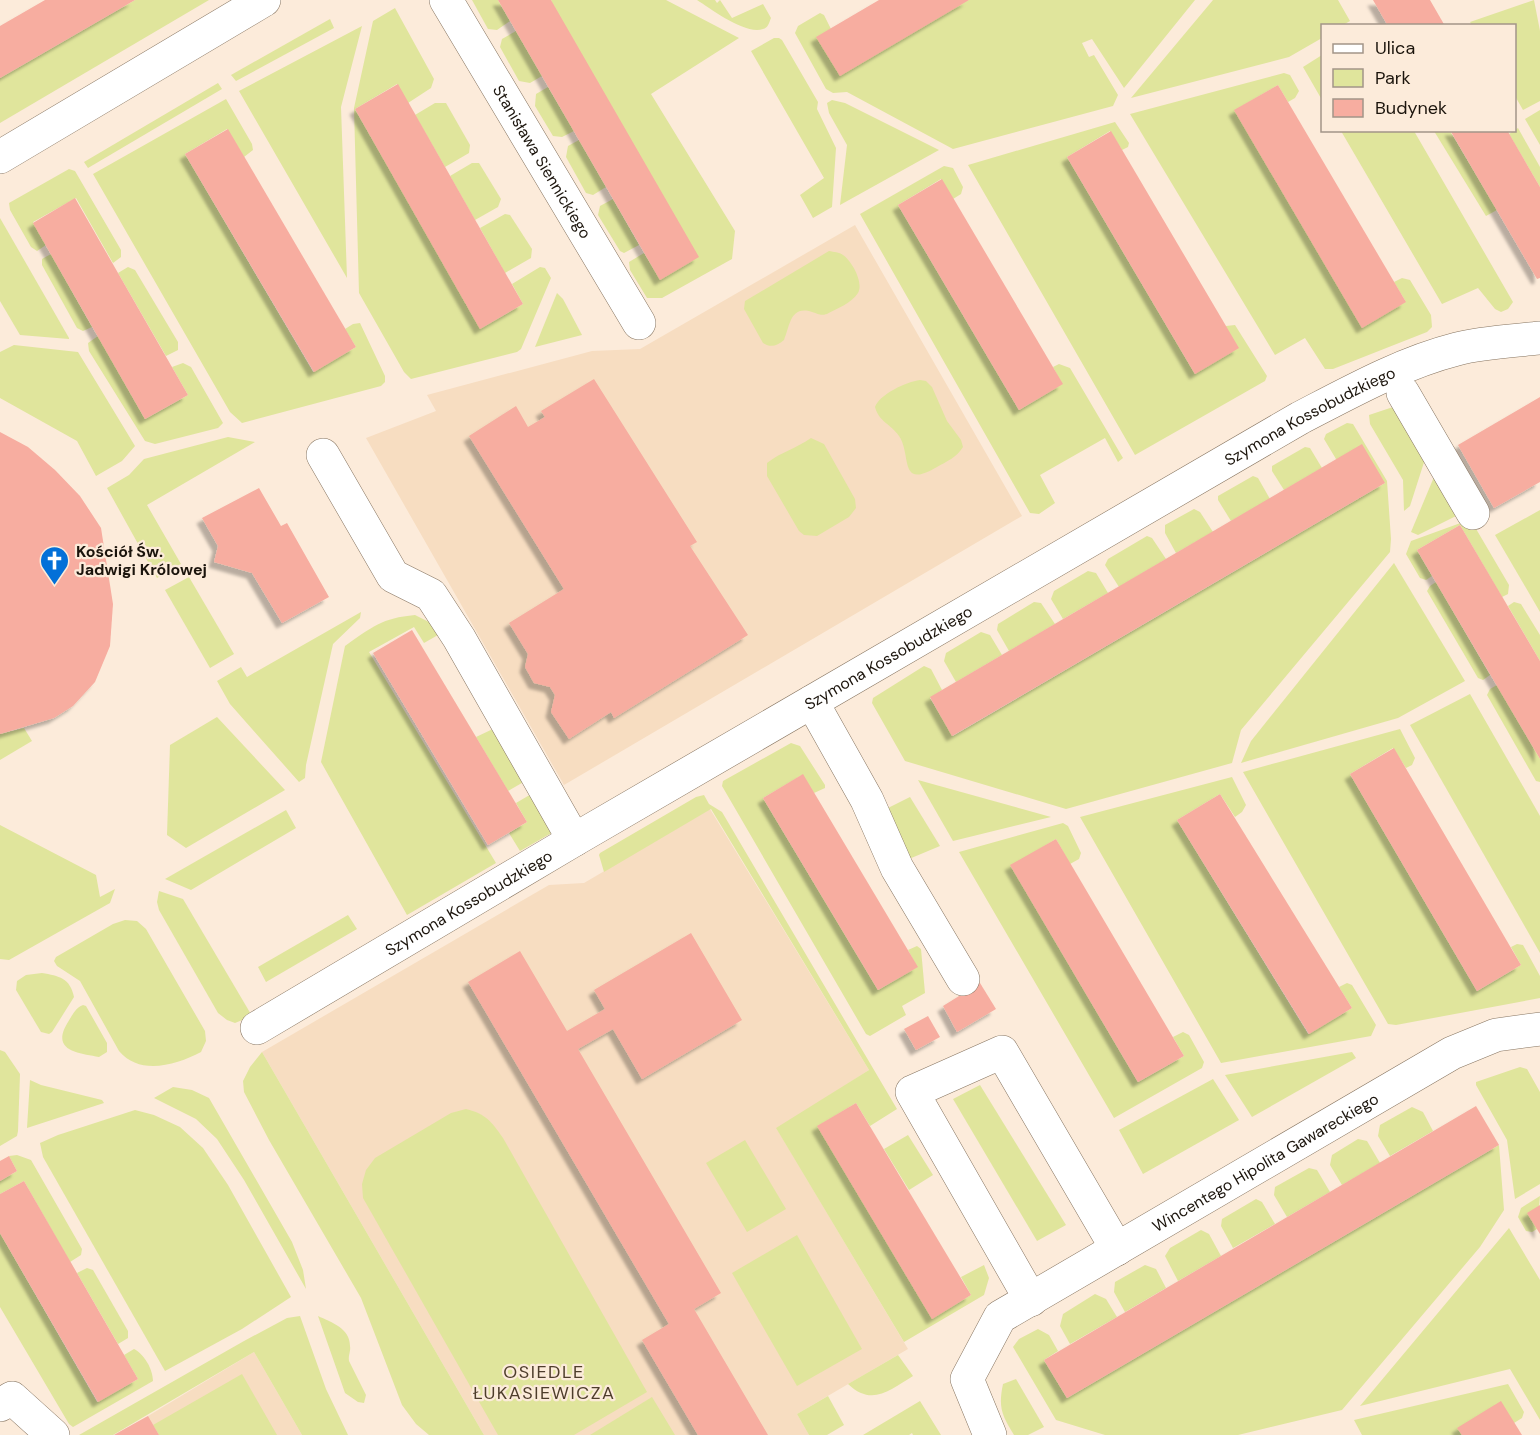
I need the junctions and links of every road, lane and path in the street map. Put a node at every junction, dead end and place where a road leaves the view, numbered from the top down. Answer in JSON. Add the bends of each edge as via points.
{"nodes":[{"id":1,"x":264,"y":0,"type":"edge"},
{"id":2,"x":446,"y":0,"type":"edge"},
{"id":3,"x":0,"y":157,"type":"edge"},
{"id":4,"x":639,"y":323,"type":"dead end"},
{"id":5,"x":1540,"y":338,"type":"edge"},
{"id":6,"x":1403,"y":393,"type":"dead end"},
{"id":7,"x":323,"y":455,"type":"dead end"},
{"id":8,"x":1473,"y":513,"type":"dead end"},
{"id":9,"x":812,"y":702,"type":"junction"},
{"id":10,"x":574,"y":840,"type":"junction"},
{"id":11,"x":963,"y":979,"type":"dead end"},
{"id":12,"x":257,"y":1028,"type":"dead end"},
{"id":13,"x":1540,"y":1029,"type":"edge"},
{"id":14,"x":1117,"y":1249,"type":"junction"},
{"id":15,"x":1031,"y":1300,"type":"junction"},
{"id":16,"x":4,"y":1394,"type":"edge"},
{"id":17,"x":53,"y":1435,"type":"edge"},
{"id":18,"x":990,"y":1435,"type":"edge"}],
"edges":[{"from":1,"to":3,"type":"street"},
{"from":2,"to":4,"type":"street","name":"Stanisława Siennickiego"},
{"from":5,"to":9,"type":"street","name":"Szymona Kossobudzkiego","via":[[1458,349],[1349,392]]},
{"from":6,"to":8,"type":"street"},
{"from":7,"to":10,"type":"street","via":[[393,576],[431,595]]},
{"from":9,"to":10,"type":"street","name":"Szymona Kossobudzkiego"},
{"from":9,"to":11,"type":"street","via":[[867,800],[897,868]]},
{"from":10,"to":12,"type":"street","name":"Szymona Kossobudzkiego"},
{"from":13,"to":14,"type":"street","name":"Wincentego Hipolita Gawareckiego","via":[[1496,1035],[1452,1053]]},
{"from":14,"to":15,"type":"street","name":"Wincentego Hipolita Gawareckiego"},
{"from":14,"to":15,"type":"street","via":[[1002,1052],[912,1092]]},
{"from":15,"to":18,"type":"street","name":"Wincentego Hipolita Gawareckiego","via":[[1000,1317],[967,1379]]},
{"from":16,"to":17,"type":"street"}]}
